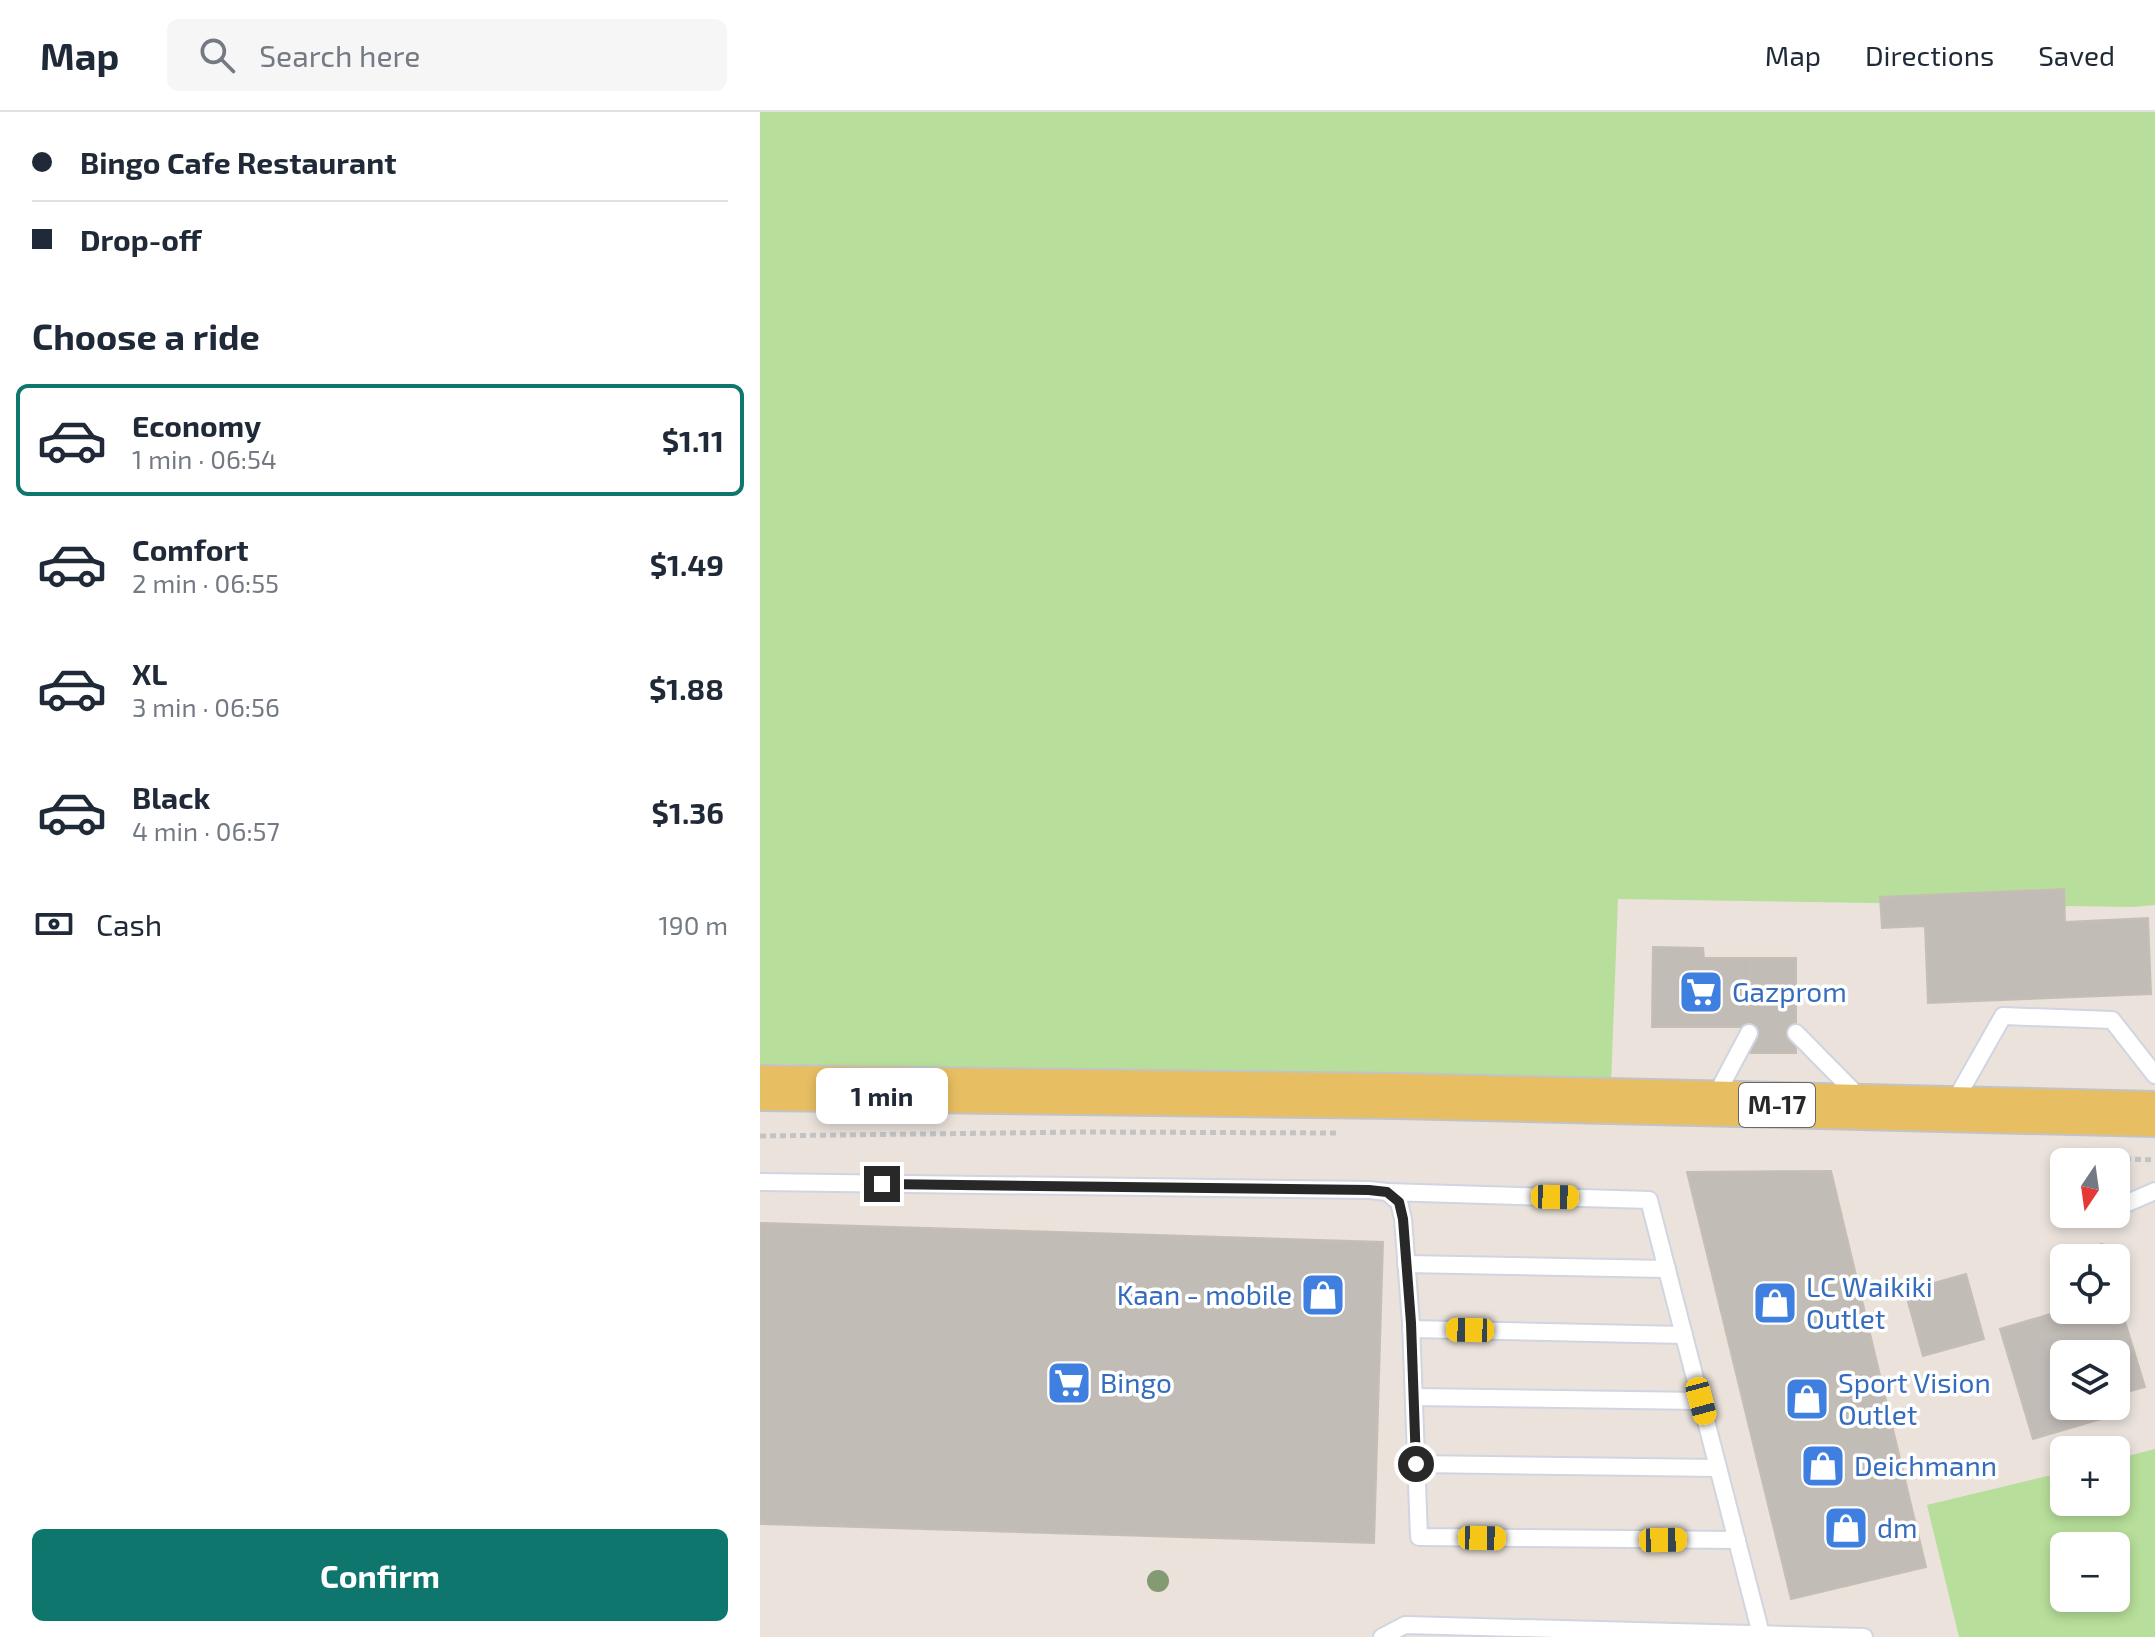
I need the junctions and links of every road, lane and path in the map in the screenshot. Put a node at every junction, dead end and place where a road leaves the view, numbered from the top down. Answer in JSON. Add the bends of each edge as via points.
{"nodes":[{"id":1,"x":1749,"y":1033,"type":"dead end"},
{"id":2,"x":1796,"y":1033,"type":"dead end"},
{"id":3,"x":2155,"y":1075,"type":"edge"},
{"id":4,"x":760,"y":1088,"type":"edge"},
{"id":5,"x":814,"y":1089,"type":"junction"},
{"id":6,"x":1712,"y":1104,"type":"junction"},
{"id":7,"x":1868,"y":1107,"type":"junction"},
{"id":8,"x":1951,"y":1109,"type":"junction"},
{"id":9,"x":760,"y":1112,"type":"edge"},
{"id":10,"x":2155,"y":1114,"type":"edge"},
{"id":11,"x":760,"y":1182,"type":"edge"},
{"id":12,"x":2155,"y":1191,"type":"edge"},
{"id":13,"x":1387,"y":1192,"type":"junction"},
{"id":14,"x":2130,"y":1202,"type":"edge"},
{"id":15,"x":1406,"y":1264,"type":"junction"},
{"id":16,"x":1667,"y":1269,"type":"junction"},
{"id":17,"x":1411,"y":1329,"type":"junction"},
{"id":18,"x":1684,"y":1335,"type":"junction"},
{"id":19,"x":1414,"y":1397,"type":"junction"},
{"id":20,"x":1701,"y":1401,"type":"junction"},
{"id":21,"x":1416,"y":1464,"type":"junction"},
{"id":22,"x":1718,"y":1468,"type":"junction"},
{"id":23,"x":1737,"y":1540,"type":"junction"},
{"id":24,"x":1761,"y":1634,"type":"junction"},
{"id":25,"x":1382,"y":1637,"type":"edge"},
{"id":26,"x":1864,"y":1637,"type":"edge"}],
"edges":[{"from":1,"to":6,"type":"lane"},
{"from":2,"to":7,"type":"lane"},
{"from":3,"to":8,"type":"lane","via":[[2112,1020],[2003,1016]]},
{"from":4,"to":5,"type":"main road","number":"M-17"},
{"from":5,"to":6,"type":"main road","number":"M-17"},
{"from":5,"to":9,"type":"main road"},
{"from":6,"to":7,"type":"main road","number":"M-17"},
{"from":7,"to":8,"type":"main road","number":"M-17"},
{"from":8,"to":10,"type":"main road","number":"M-17"},
{"from":11,"to":13,"type":"lane"},
{"from":12,"to":14,"type":"lane"},
{"from":13,"to":15,"type":"lane","via":[[1399,1202]]},
{"from":13,"to":16,"type":"lane","via":[[1649,1200]]},
{"from":15,"to":16,"type":"lane"},
{"from":15,"to":17,"type":"lane"},
{"from":16,"to":18,"type":"lane"},
{"from":17,"to":18,"type":"lane"},
{"from":17,"to":19,"type":"lane"},
{"from":18,"to":20,"type":"lane"},
{"from":19,"to":20,"type":"lane"},
{"from":19,"to":21,"type":"lane"},
{"from":20,"to":22,"type":"lane"},
{"from":21,"to":22,"type":"lane"},
{"from":21,"to":23,"type":"lane","via":[[1419,1537]]},
{"from":22,"to":23,"type":"lane"},
{"from":23,"to":24,"type":"lane"},
{"from":24,"to":25,"type":"lane","via":[[1405,1625]]},
{"from":24,"to":26,"type":"lane"}]}
